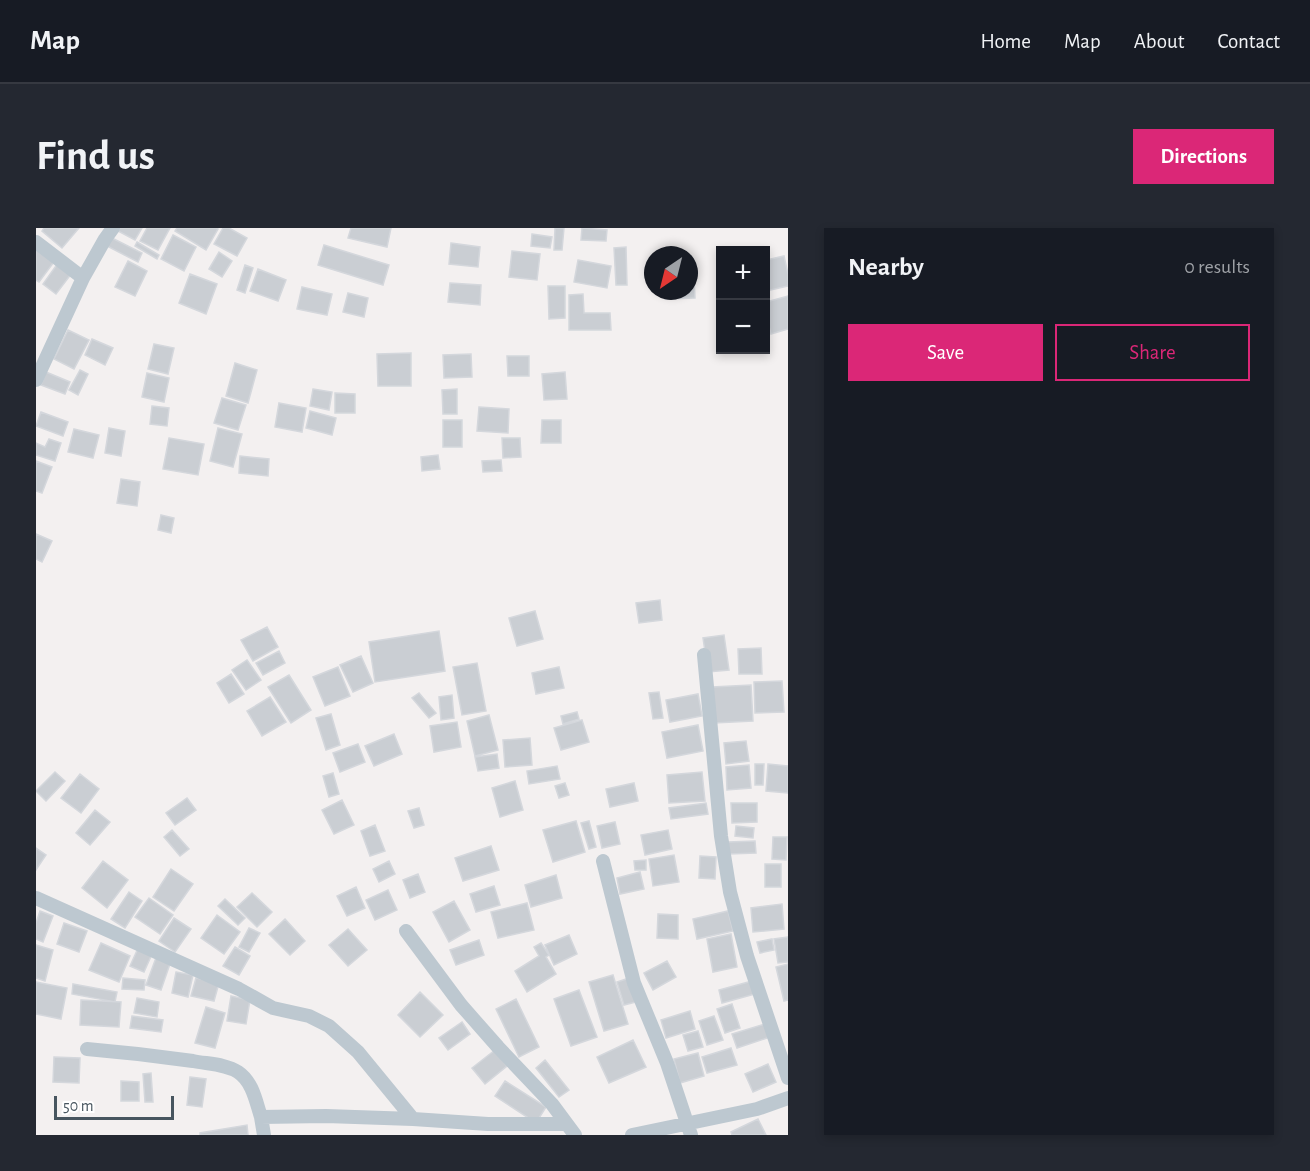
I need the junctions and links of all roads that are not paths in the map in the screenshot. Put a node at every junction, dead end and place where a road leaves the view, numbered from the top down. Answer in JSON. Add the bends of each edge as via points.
{"nodes":[{"id":1,"x":113,"y":228,"type":"edge"},
{"id":2,"x":36,"y":242,"type":"edge"},
{"id":3,"x":82,"y":278,"type":"junction"},
{"id":4,"x":36,"y":380,"type":"edge"},
{"id":5,"x":704,"y":655,"type":"dead end"},
{"id":6,"x":603,"y":861,"type":"dead end"},
{"id":7,"x":36,"y":897,"type":"edge"},
{"id":8,"x":406,"y":931,"type":"dead end"},
{"id":9,"x":87,"y":1049,"type":"dead end"},
{"id":10,"x":788,"y":1078,"type":"edge"},
{"id":11,"x":788,"y":1098,"type":"edge"},
{"id":12,"x":261,"y":1117,"type":"junction"},
{"id":13,"x":413,"y":1119,"type":"junction"},
{"id":14,"x":690,"y":1129,"type":"edge"},
{"id":15,"x":571,"y":1130,"type":"edge"},
{"id":16,"x":264,"y":1135,"type":"edge"},
{"id":17,"x":632,"y":1135,"type":"edge"}],
"edges":[{"from":1,"to":3,"type":"street"},
{"from":2,"to":3,"type":"street"},
{"from":3,"to":4,"type":"street"},
{"from":5,"to":10,"type":"street","via":[[730,892]]},
{"from":6,"to":14,"type":"street","via":[[634,983]]},
{"from":7,"to":13,"type":"street","via":[[273,1008],[309,1016],[329,1026],[358,1052]]},
{"from":8,"to":15,"type":"street","via":[[461,1005]]},
{"from":9,"to":12,"type":"street","via":[[147,1054],[238,1072],[255,1095]]},
{"from":11,"to":14,"type":"street"},
{"from":12,"to":13,"type":"street"},
{"from":12,"to":16,"type":"street"},
{"from":13,"to":15,"type":"street"},
{"from":14,"to":17,"type":"street"}]}
